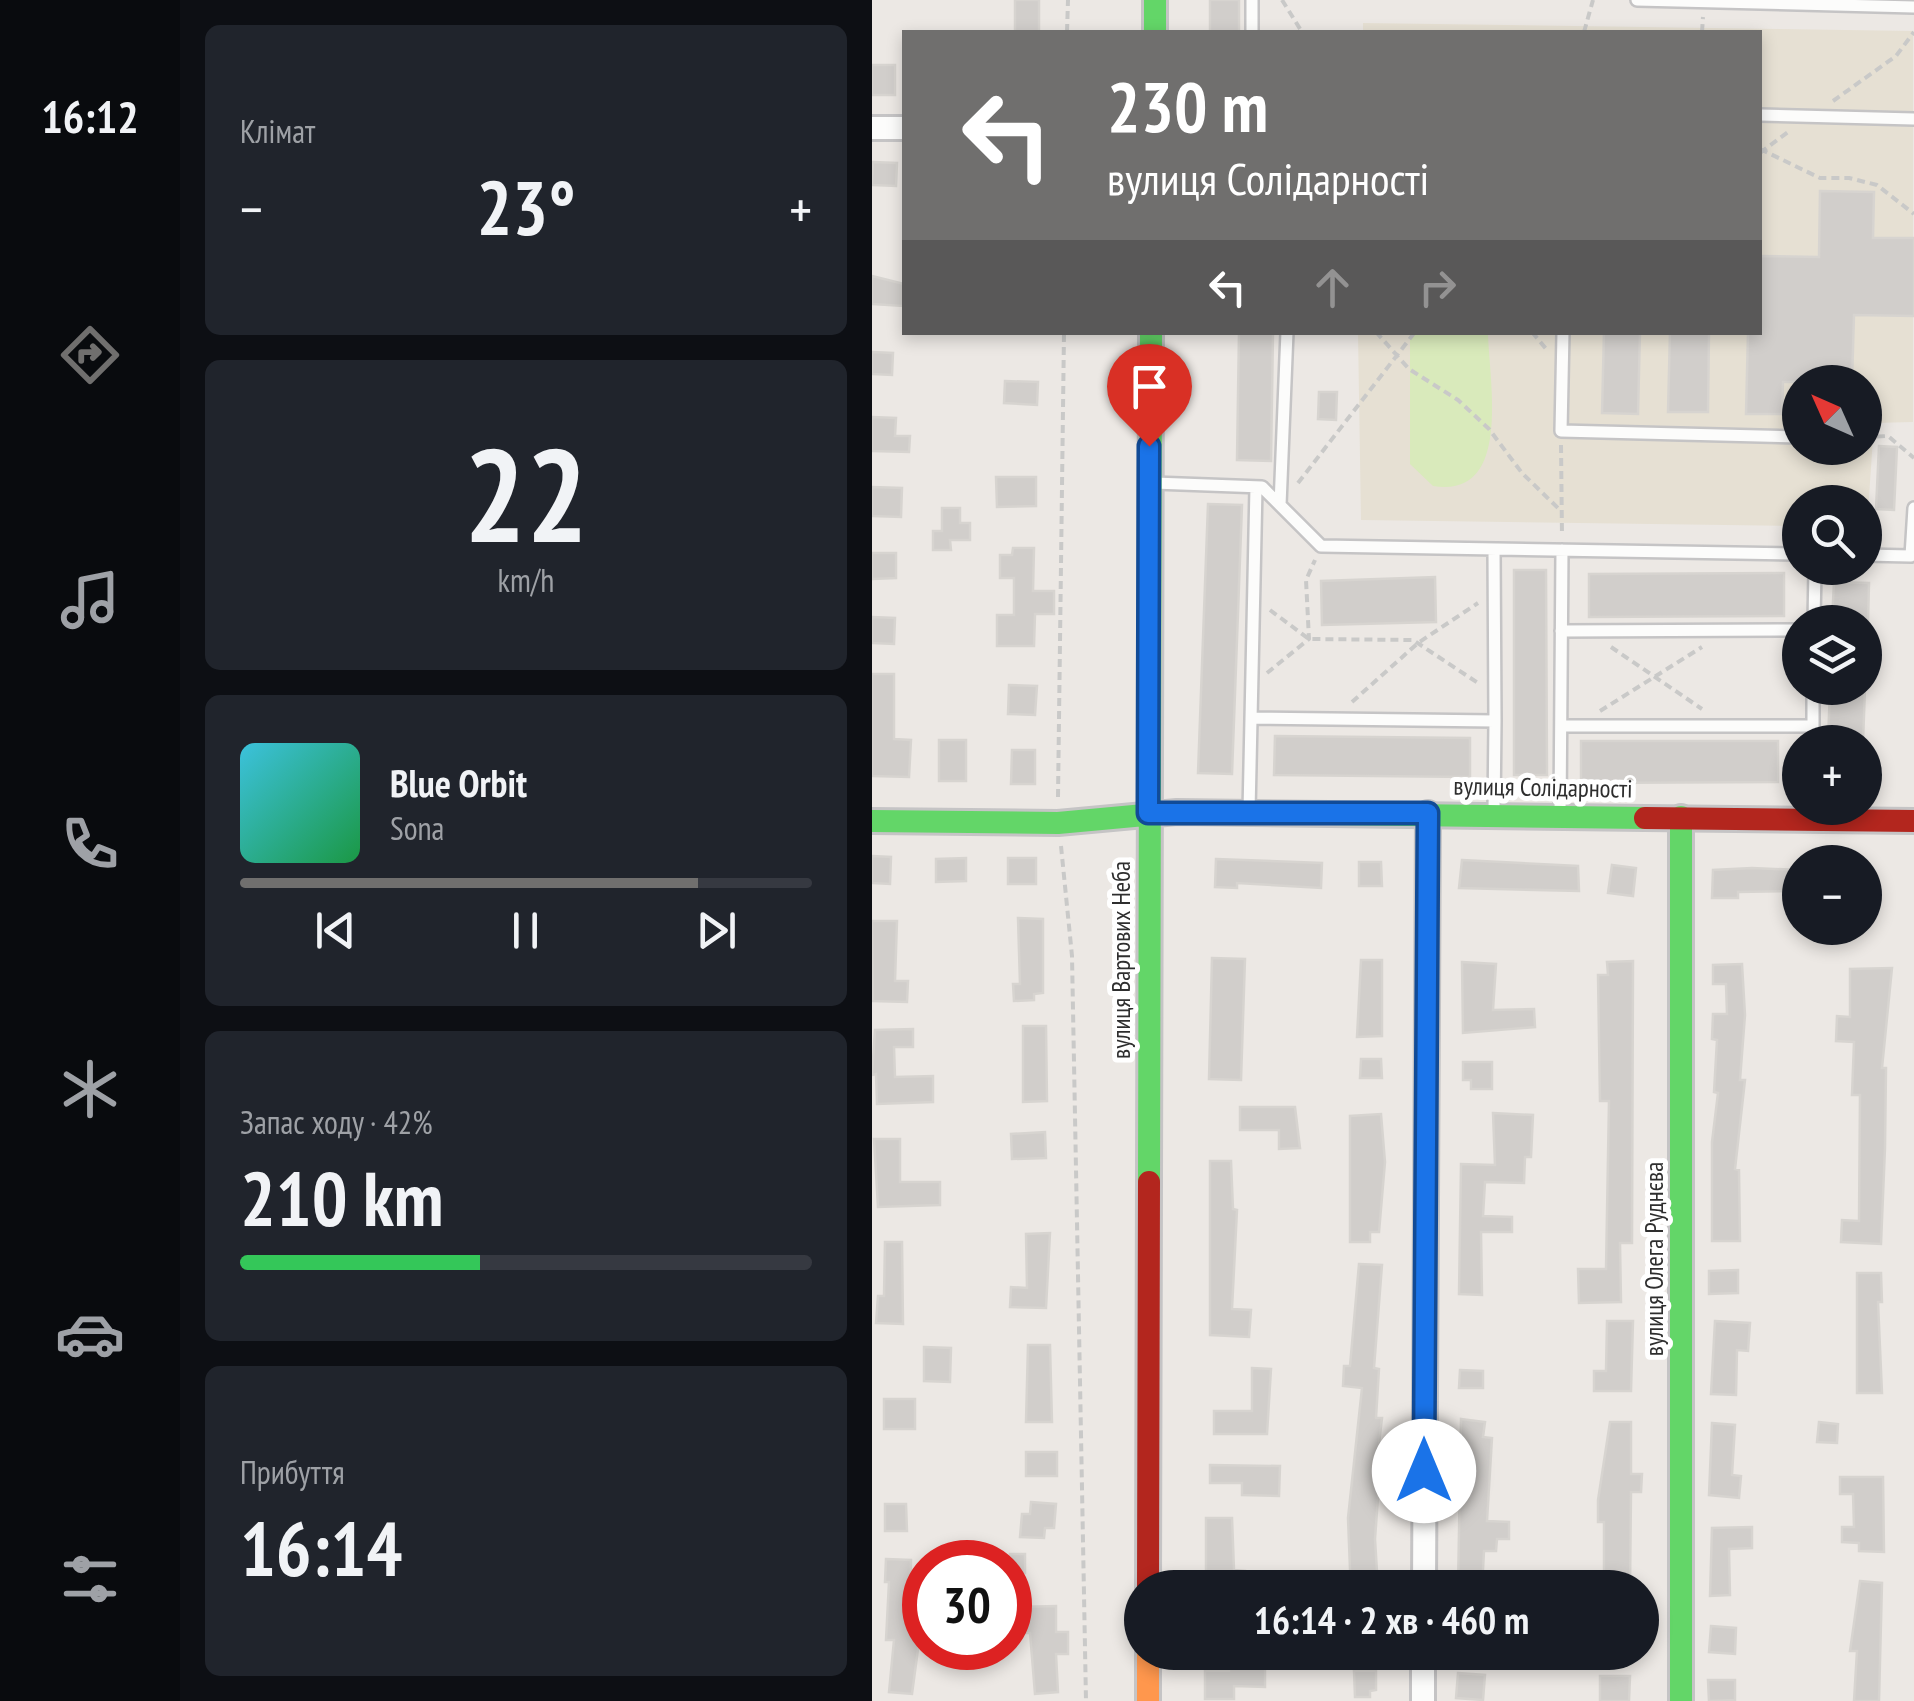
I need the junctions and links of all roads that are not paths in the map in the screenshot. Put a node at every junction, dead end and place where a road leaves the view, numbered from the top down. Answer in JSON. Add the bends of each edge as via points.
{"nodes":[{"id":1,"x":1155,"y":0,"type":"edge"},
{"id":2,"x":1252,"y":0,"type":"edge"},
{"id":3,"x":1637,"y":0,"type":"edge"},
{"id":4,"x":1914,"y":7,"type":"edge"},
{"id":5,"x":1155,"y":30,"type":"edge"},
{"id":6,"x":1252,"y":30,"type":"edge"},
{"id":7,"x":1762,"y":115,"type":"edge"},
{"id":8,"x":1914,"y":119,"type":"edge"},
{"id":9,"x":872,"y":128,"type":"edge"},
{"id":10,"x":902,"y":128,"type":"edge"},
{"id":11,"x":1152,"y":335,"type":"edge"},
{"id":12,"x":1287,"y":335,"type":"edge"},
{"id":13,"x":1563,"y":335,"type":"edge"},
{"id":14,"x":1782,"y":437,"type":"edge"},
{"id":15,"x":1148,"y":483,"type":"junction"},
{"id":16,"x":1256,"y":486,"type":"junction"},
{"id":17,"x":1280,"y":505,"type":"junction"},
{"id":18,"x":1914,"y":508,"type":"edge"},
{"id":19,"x":1494,"y":550,"type":"junction"},
{"id":20,"x":1562,"y":550,"type":"junction"},
{"id":21,"x":1782,"y":554,"type":"edge"},
{"id":22,"x":1882,"y":555,"type":"edge"},
{"id":23,"x":1912,"y":556,"type":"edge"},
{"id":24,"x":1782,"y":630,"type":"edge"},
{"id":25,"x":1562,"y":631,"type":"junction"},
{"id":26,"x":1814,"y":705,"type":"edge"},
{"id":27,"x":1253,"y":718,"type":"junction"},
{"id":28,"x":1495,"y":722,"type":"junction"},
{"id":29,"x":1561,"y":726,"type":"junction"},
{"id":30,"x":1249,"y":812,"type":"junction"},
{"id":31,"x":1148,"y":813,"type":"junction"},
{"id":32,"x":1428,"y":813,"type":"junction"},
{"id":33,"x":1494,"y":814,"type":"junction"},
{"id":34,"x":1560,"y":815,"type":"junction"},
{"id":35,"x":1682,"y":817,"type":"junction"},
{"id":36,"x":1914,"y":820,"type":"edge"},
{"id":37,"x":872,"y":821,"type":"edge"},
{"id":38,"x":1148,"y":1570,"type":"edge"},
{"id":39,"x":1424,"y":1570,"type":"edge"},
{"id":40,"x":1148,"y":1670,"type":"edge"},
{"id":41,"x":1423,"y":1670,"type":"edge"},
{"id":42,"x":1148,"y":1701,"type":"edge"},
{"id":43,"x":1423,"y":1701,"type":"edge"},
{"id":44,"x":1681,"y":1701,"type":"edge"}],
"edges":[{"from":1,"to":5,"type":"street"},
{"from":2,"to":6,"type":"lane"},
{"from":3,"to":4,"type":"lane"},
{"from":7,"to":8,"type":"lane"},
{"from":9,"to":10,"type":"street"},
{"from":11,"to":15,"type":"street","name":"вулиця Вартових Неба"},
{"from":12,"to":17,"type":"lane"},
{"from":13,"to":14,"type":"lane","via":[[1561,431]]},
{"from":15,"to":16,"type":"lane"},
{"from":15,"to":31,"type":"street","name":"вулиця Вартових Неба"},
{"from":16,"to":17,"type":"lane"},
{"from":16,"to":27,"type":"lane"},
{"from":17,"to":19,"type":"lane","via":[[1321,546]]},
{"from":18,"to":23,"type":"lane"},
{"from":19,"to":20,"type":"lane"},
{"from":19,"to":28,"type":"lane"},
{"from":20,"to":21,"type":"lane"},
{"from":20,"to":25,"type":"lane"},
{"from":22,"to":23,"type":"lane"},
{"from":24,"to":25,"type":"lane"},
{"from":25,"to":29,"type":"lane"},
{"from":26,"to":29,"type":"lane","via":[[1813,726]]},
{"from":27,"to":28,"type":"lane"},
{"from":27,"to":30,"type":"lane"},
{"from":28,"to":33,"type":"lane"},
{"from":29,"to":34,"type":"lane"},
{"from":30,"to":31,"type":"street","name":"вулиця Солідарності"},
{"from":30,"to":32,"type":"street","name":"вулиця Солідарності"},
{"from":31,"to":37,"type":"street","name":"вулиця Солідарності","via":[[1058,823]]},
{"from":31,"to":38,"type":"street","name":"вулиця Вартових Неба"},
{"from":32,"to":33,"type":"street","name":"вулиця Солідарності"},
{"from":32,"to":39,"type":"street"},
{"from":33,"to":34,"type":"street","name":"вулиця Солідарності"},
{"from":34,"to":35,"type":"street","name":"вулиця Солідарності"},
{"from":35,"to":36,"type":"street","name":"вулиця Солідарності"},
{"from":35,"to":44,"type":"street","name":"вулиця Олега Руднєва"},
{"from":40,"to":42,"type":"street"},
{"from":41,"to":43,"type":"street"}]}
